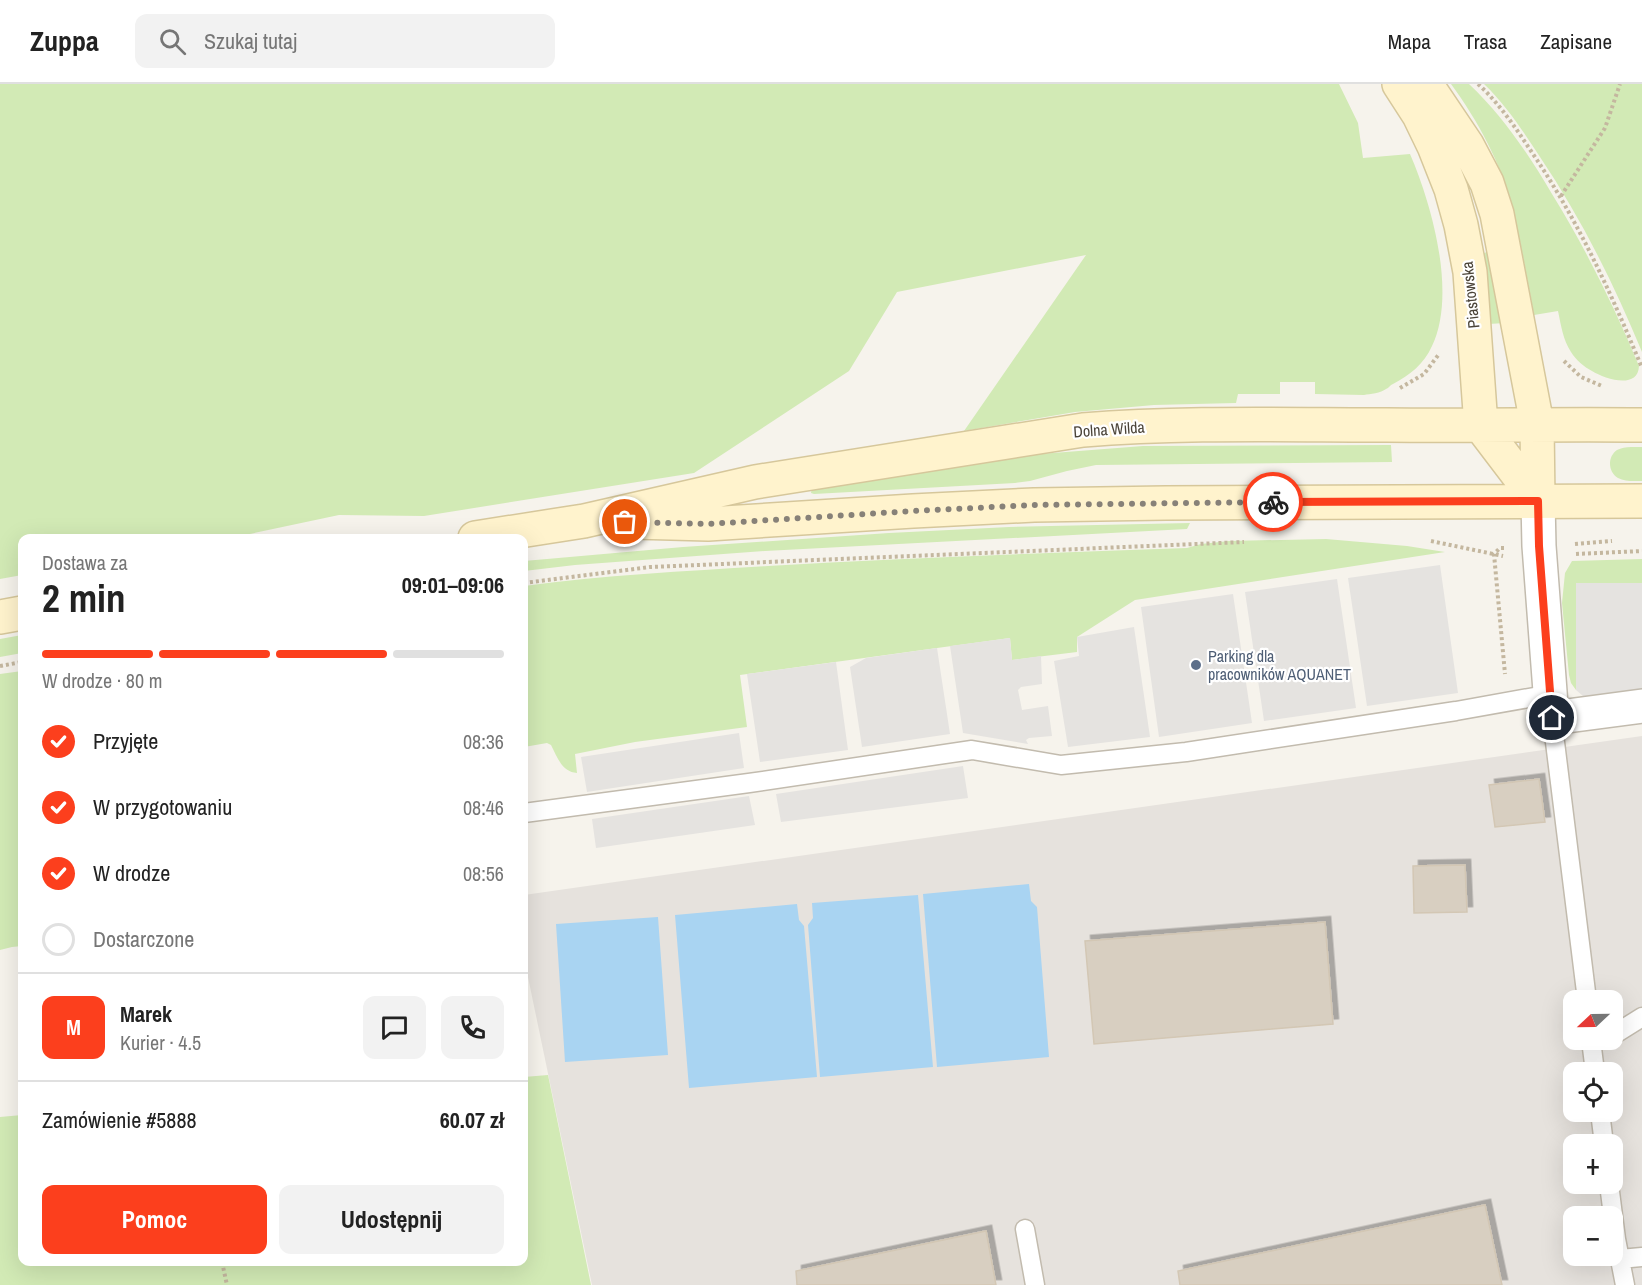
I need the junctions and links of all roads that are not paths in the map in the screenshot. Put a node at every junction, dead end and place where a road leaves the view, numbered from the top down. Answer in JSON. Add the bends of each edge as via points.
{"nodes":[{"id":1,"x":1399,"y":84,"type":"edge"},
{"id":2,"x":1426,"y":84,"type":"edge"},
{"id":3,"x":1537,"y":424,"type":"junction"},
{"id":4,"x":1642,"y":425,"type":"edge"},
{"id":5,"x":1481,"y":426,"type":"junction"},
{"id":6,"x":1538,"y":501,"type":"junction"},
{"id":7,"x":1642,"y":501,"type":"edge"},
{"id":8,"x":584,"y":521,"type":"junction"},
{"id":9,"x":501,"y":534,"type":"edge"},
{"id":10,"x":18,"y":614,"type":"edge"},
{"id":11,"x":0,"y":617,"type":"edge"},
{"id":12,"x":1551,"y":706,"type":"junction"},
{"id":13,"x":1642,"y":706,"type":"edge"},
{"id":14,"x":528,"y":812,"type":"edge"},
{"id":15,"x":1586,"y":990,"type":"edge"},
{"id":16,"x":1642,"y":1017,"type":"edge"},
{"id":17,"x":1623,"y":1029,"type":"edge"},
{"id":18,"x":1025,"y":1229,"type":"dead end"},
{"id":19,"x":1642,"y":1257,"type":"edge"},
{"id":20,"x":1623,"y":1259,"type":"edge"},
{"id":21,"x":1621,"y":1266,"type":"edge"},
{"id":22,"x":1035,"y":1285,"type":"edge"},
{"id":23,"x":1625,"y":1285,"type":"edge"}],
"edges":[{"from":1,"to":5,"type":"main road","name":"Piastowska","via":[[1434,146],[1461,225],[1470,272]]},
{"from":2,"to":3,"type":"main road","via":[[1487,183],[1497,214]]},
{"from":3,"to":4,"type":"main road","name":"Dolna Wilda"},
{"from":3,"to":5,"type":"main road","name":"Dolna Wilda"},
{"from":3,"to":6,"type":"main road"},
{"from":5,"to":6,"type":"main road"},
{"from":5,"to":8,"type":"main road","name":"Dolna Wilda","via":[[1227,424],[1083,430],[755,482]]},
{"from":6,"to":7,"type":"main road","name":"Dolna Wilda"},
{"from":6,"to":8,"type":"main road","name":"Dolna Wilda","via":[[1046,505],[708,524]]},
{"from":6,"to":12,"type":"street"},
{"from":8,"to":9,"type":"main road","name":"Dolna Wilda"},
{"from":10,"to":11,"type":"main road"},
{"from":12,"to":13,"type":"street"},
{"from":12,"to":14,"type":"lane","via":[[1456,711],[1186,752],[1061,765],[972,750]]},
{"from":12,"to":15,"type":"lane"},
{"from":16,"to":17,"type":"lane"},
{"from":18,"to":22,"type":"lane"},
{"from":19,"to":20,"type":"lane"},
{"from":21,"to":23,"type":"lane"}]}
